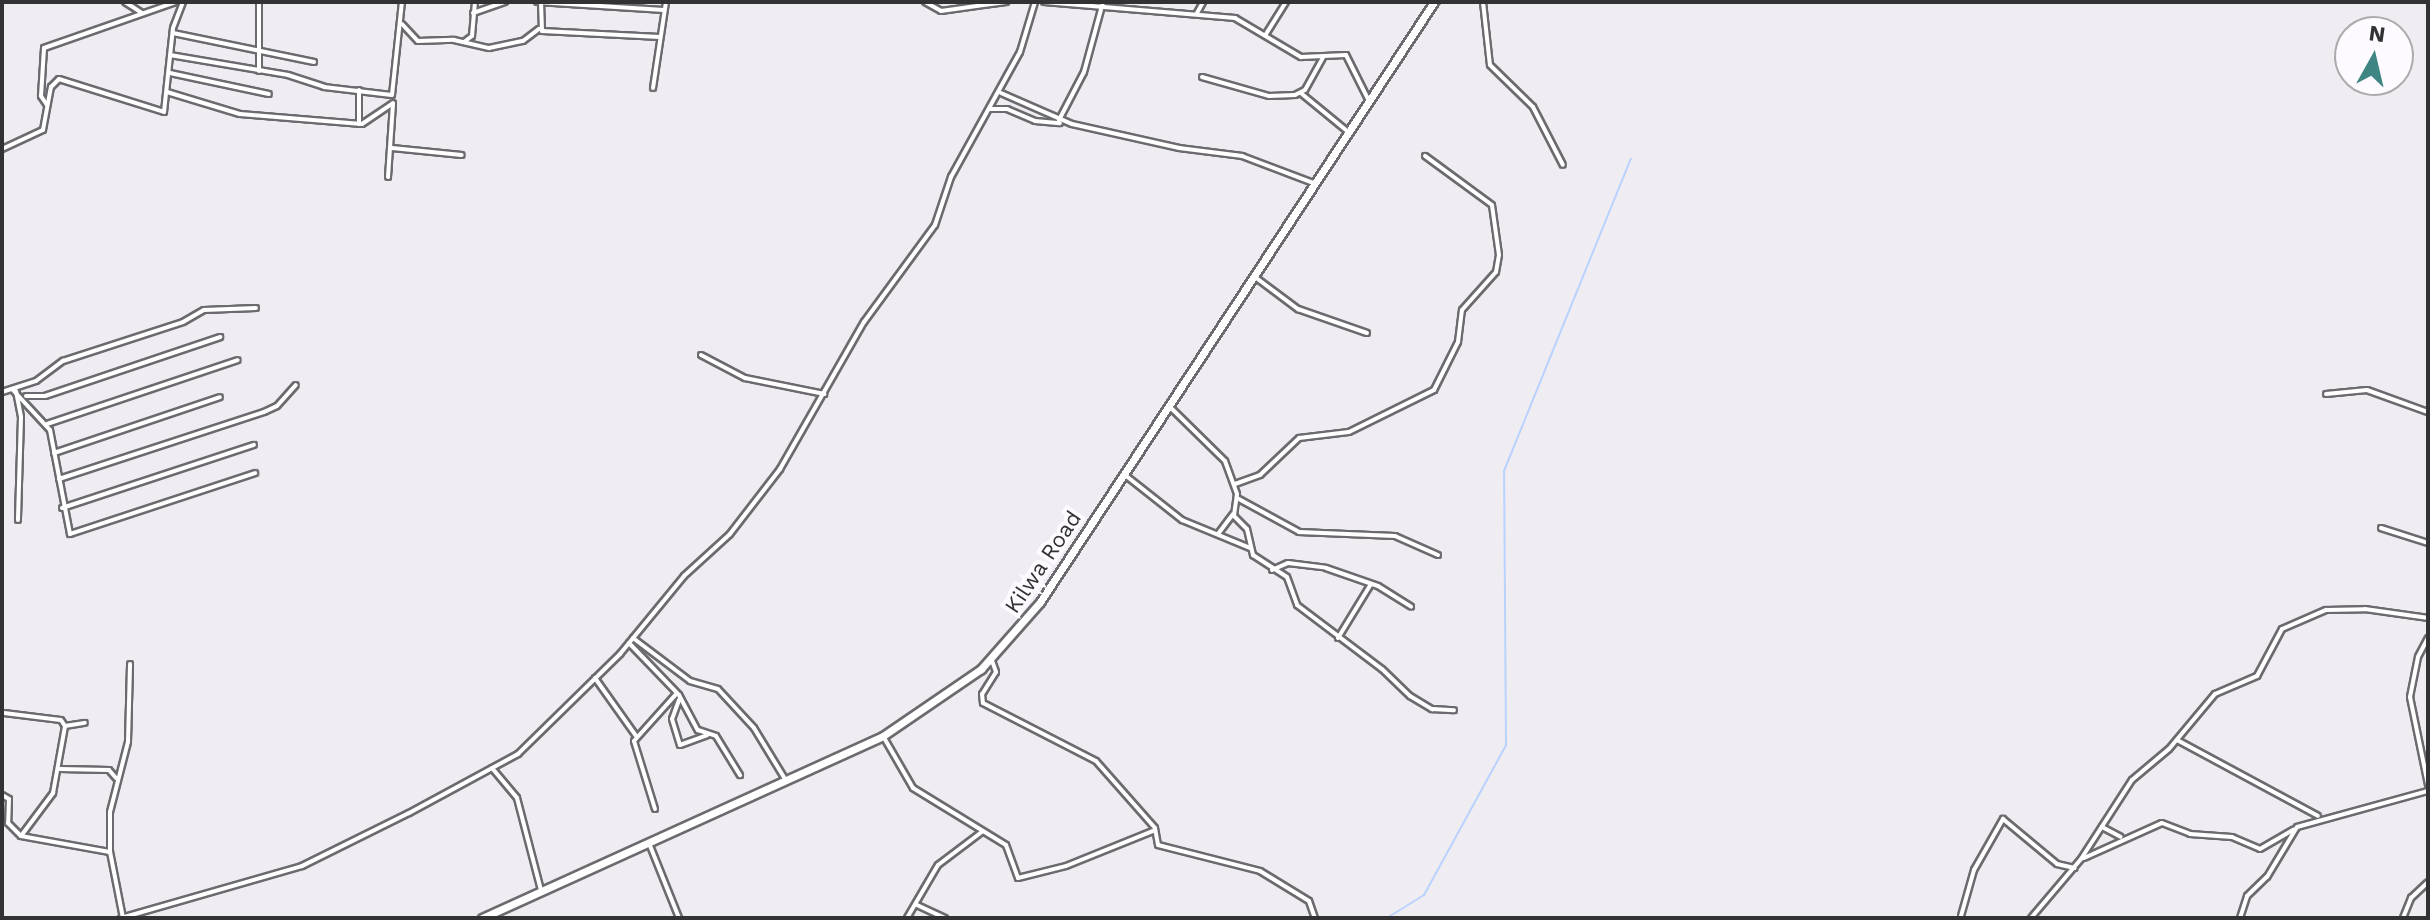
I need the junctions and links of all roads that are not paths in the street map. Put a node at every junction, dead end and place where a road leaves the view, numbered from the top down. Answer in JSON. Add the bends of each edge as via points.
{"nodes":[{"id":1,"x":125,"y":2,"type":"edge"},
{"id":2,"x":176,"y":2,"type":"edge"},
{"id":3,"x":183,"y":2,"type":"edge"},
{"id":4,"x":259,"y":2,"type":"edge"},
{"id":5,"x":402,"y":2,"type":"edge"},
{"id":6,"x":475,"y":2,"type":"edge"},
{"id":7,"x":505,"y":2,"type":"edge"},
{"id":8,"x":540,"y":2,"type":"edge"},
{"id":9,"x":666,"y":2,"type":"edge"},
{"id":10,"x":925,"y":2,"type":"edge"},
{"id":11,"x":1006,"y":2,"type":"edge"},
{"id":12,"x":1035,"y":2,"type":"edge"},
{"id":13,"x":1044,"y":2,"type":"edge"},
{"id":14,"x":1103,"y":2,"type":"edge"},
{"id":15,"x":1203,"y":2,"type":"edge"},
{"id":16,"x":1286,"y":2,"type":"edge"},
{"id":17,"x":1434,"y":2,"type":"edge"},
{"id":18,"x":1483,"y":2,"type":"edge"},
{"id":19,"x":664,"y":10,"type":"junction"},
{"id":20,"x":1102,"y":10,"type":"junction"},
{"id":21,"x":142,"y":13,"type":"junction"},
{"id":22,"x":473,"y":13,"type":"junction"},
{"id":23,"x":1197,"y":13,"type":"junction"},
{"id":24,"x":402,"y":24,"type":"junction"},
{"id":25,"x":539,"y":29,"type":"junction"},
{"id":26,"x":173,"y":33,"type":"junction"},
{"id":27,"x":1266,"y":34,"type":"junction"},
{"id":28,"x":660,"y":37,"type":"junction"},
{"id":29,"x":462,"y":43,"type":"junction"},
{"id":30,"x":257,"y":49,"type":"junction"},
{"id":31,"x":169,"y":55,"type":"junction"},
{"id":32,"x":1323,"y":58,"type":"junction"},
{"id":33,"x":314,"y":62,"type":"dead end"},
{"id":34,"x":168,"y":71,"type":"junction"},
{"id":35,"x":259,"y":71,"type":"junction"},
{"id":36,"x":1202,"y":77,"type":"dead end"},
{"id":37,"x":653,"y":88,"type":"dead end"},
{"id":38,"x":359,"y":90,"type":"junction"},
{"id":39,"x":167,"y":92,"type":"junction"},
{"id":40,"x":1001,"y":93,"type":"junction"},
{"id":41,"x":269,"y":94,"type":"dead end"},
{"id":42,"x":1302,"y":94,"type":"junction"},
{"id":43,"x":392,"y":95,"type":"junction"},
{"id":44,"x":393,"y":103,"type":"junction"},
{"id":45,"x":1370,"y":103,"type":"junction"},
{"id":46,"x":48,"y":106,"type":"junction"},
{"id":47,"x":990,"y":109,"type":"junction"},
{"id":48,"x":1059,"y":120,"type":"junction"},
{"id":49,"x":359,"y":124,"type":"junction"},
{"id":50,"x":1088,"y":128,"type":"junction"},
{"id":51,"x":1347,"y":131,"type":"junction"},
{"id":52,"x":392,"y":148,"type":"junction"},
{"id":53,"x":2,"y":149,"type":"edge"},
{"id":54,"x":462,"y":155,"type":"dead end"},
{"id":55,"x":1425,"y":156,"type":"dead end"},
{"id":56,"x":1563,"y":165,"type":"dead end"},
{"id":57,"x":388,"y":177,"type":"dead end"},
{"id":58,"x":1313,"y":183,"type":"junction"},
{"id":59,"x":1253,"y":276,"type":"junction"},
{"id":60,"x":256,"y":308,"type":"dead end"},
{"id":61,"x":1367,"y":333,"type":"dead end"},
{"id":62,"x":220,"y":337,"type":"dead end"},
{"id":63,"x":701,"y":355,"type":"dead end"},
{"id":64,"x":238,"y":360,"type":"dead end"},
{"id":65,"x":296,"y":385,"type":"dead end"},
{"id":66,"x":14,"y":390,"type":"junction"},
{"id":67,"x":2,"y":392,"type":"edge"},
{"id":68,"x":824,"y":394,"type":"junction"},
{"id":69,"x":2326,"y":394,"type":"dead end"},
{"id":70,"x":24,"y":396,"type":"junction"},
{"id":71,"x":220,"y":397,"type":"dead end"},
{"id":72,"x":1167,"y":405,"type":"junction"},
{"id":73,"x":2428,"y":412,"type":"edge"},
{"id":74,"x":47,"y":424,"type":"junction"},
{"id":75,"x":254,"y":445,"type":"dead end"},
{"id":76,"x":54,"y":453,"type":"junction"},
{"id":77,"x":255,"y":473,"type":"dead end"},
{"id":78,"x":1123,"y":474,"type":"junction"},
{"id":79,"x":59,"y":479,"type":"junction"},
{"id":80,"x":1235,"y":484,"type":"junction"},
{"id":81,"x":1237,"y":498,"type":"junction"},
{"id":82,"x":62,"y":508,"type":"junction"},
{"id":83,"x":1233,"y":514,"type":"junction"},
{"id":84,"x":18,"y":520,"type":"dead end"},
{"id":85,"x":2381,"y":528,"type":"dead end"},
{"id":86,"x":1218,"y":534,"type":"junction"},
{"id":87,"x":2428,"y":543,"type":"edge"},
{"id":88,"x":1250,"y":548,"type":"junction"},
{"id":89,"x":1438,"y":555,"type":"dead end"},
{"id":90,"x":1272,"y":570,"type":"junction"},
{"id":91,"x":1371,"y":584,"type":"junction"},
{"id":92,"x":1411,"y":607,"type":"dead end"},
{"id":93,"x":2428,"y":618,"type":"edge"},
{"id":94,"x":633,"y":638,"type":"junction"},
{"id":95,"x":1338,"y":638,"type":"junction"},
{"id":96,"x":2428,"y":638,"type":"edge"},
{"id":97,"x":629,"y":643,"type":"junction"},
{"id":98,"x":991,"y":658,"type":"junction"},
{"id":99,"x":130,"y":664,"type":"dead end"},
{"id":100,"x":595,"y":678,"type":"junction"},
{"id":101,"x":678,"y":695,"type":"junction"},
{"id":102,"x":1454,"y":710,"type":"dead end"},
{"id":103,"x":4,"y":713,"type":"edge"},
{"id":104,"x":85,"y":723,"type":"dead end"},
{"id":105,"x":65,"y":726,"type":"junction"},
{"id":106,"x":709,"y":734,"type":"junction"},
{"id":107,"x":636,"y":736,"type":"junction"},
{"id":108,"x":883,"y":736,"type":"junction"},
{"id":109,"x":2177,"y":740,"type":"junction"},
{"id":110,"x":492,"y":768,"type":"junction"},
{"id":111,"x":60,"y":769,"type":"junction"},
{"id":112,"x":740,"y":775,"type":"dead end"},
{"id":113,"x":116,"y":778,"type":"junction"},
{"id":114,"x":786,"y":781,"type":"junction"},
{"id":115,"x":2428,"y":788,"type":"edge"},
{"id":116,"x":2,"y":795,"type":"edge"},
{"id":117,"x":655,"y":809,"type":"dead end"},
{"id":118,"x":2319,"y":817,"type":"junction"},
{"id":119,"x":2102,"y":827,"type":"junction"},
{"id":120,"x":2294,"y":829,"type":"junction"},
{"id":121,"x":1156,"y":830,"type":"junction"},
{"id":122,"x":983,"y":831,"type":"junction"},
{"id":123,"x":21,"y":836,"type":"junction"},
{"id":124,"x":2122,"y":838,"type":"junction"},
{"id":125,"x":649,"y":843,"type":"junction"},
{"id":126,"x":110,"y":852,"type":"junction"},
{"id":127,"x":2081,"y":859,"type":"junction"},
{"id":128,"x":2075,"y":868,"type":"junction"},
{"id":129,"x":2428,"y":882,"type":"edge"},
{"id":130,"x":541,"y":892,"type":"junction"},
{"id":131,"x":917,"y":905,"type":"junction"},
{"id":132,"x":929,"y":912,"type":"junction"},
{"id":133,"x":1961,"y":916,"type":"edge"},
{"id":134,"x":2032,"y":917,"type":"edge"},
{"id":135,"x":122,"y":918,"type":"edge"},
{"id":136,"x":482,"y":918,"type":"edge"},
{"id":137,"x":679,"y":918,"type":"edge"},
{"id":138,"x":907,"y":918,"type":"edge"},
{"id":139,"x":925,"y":918,"type":"edge"},
{"id":140,"x":945,"y":918,"type":"edge"},
{"id":141,"x":1315,"y":918,"type":"edge"},
{"id":142,"x":2040,"y":918,"type":"edge"},
{"id":143,"x":2240,"y":918,"type":"edge"},
{"id":144,"x":2403,"y":918,"type":"edge"}],
"edges":[{"from":1,"to":21,"type":"street"},
{"from":2,"to":21,"type":"street"},
{"from":3,"to":26,"type":"street"},
{"from":4,"to":30,"type":"street"},
{"from":5,"to":24,"type":"street"},
{"from":6,"to":22,"type":"street"},
{"from":7,"to":22,"type":"street"},
{"from":8,"to":19,"type":"street"},
{"from":8,"to":25,"type":"street"},
{"from":9,"to":19,"type":"street"},
{"from":10,"to":11,"type":"street","via":[[941,11]]},
{"from":12,"to":40,"type":"street"},
{"from":13,"to":20,"type":"street"},
{"from":14,"to":20,"type":"street"},
{"from":15,"to":23,"type":"street"},
{"from":16,"to":27,"type":"street"},
{"from":17,"to":45,"type":"highway","name":"Kilwa Road"},
{"from":18,"to":56,"type":"street","via":[[1490,65],[1533,107]]},
{"from":19,"to":28,"type":"street"},
{"from":20,"to":23,"type":"street"},
{"from":20,"to":48,"type":"street","via":[[1084,72]]},
{"from":21,"to":46,"type":"street","via":[[43,49],[41,96]]},
{"from":22,"to":29,"type":"street","via":[[472,38]]},
{"from":23,"to":27,"type":"street","via":[[1235,18]]},
{"from":24,"to":29,"type":"street","via":[[418,41]]},
{"from":24,"to":43,"type":"street"},
{"from":25,"to":28,"type":"street"},
{"from":25,"to":29,"type":"street","via":[[523,41],[496,48]]},
{"from":26,"to":30,"type":"street"},
{"from":26,"to":31,"type":"street"},
{"from":27,"to":32,"type":"street","via":[[1301,57]]},
{"from":28,"to":37,"type":"street"},
{"from":30,"to":33,"type":"street"},
{"from":30,"to":35,"type":"street"},
{"from":31,"to":34,"type":"street"},
{"from":31,"to":35,"type":"street"},
{"from":32,"to":42,"type":"street"},
{"from":32,"to":45,"type":"street","via":[[1349,56]]},
{"from":34,"to":39,"type":"street"},
{"from":34,"to":41,"type":"street","via":[[179,79]]},
{"from":35,"to":38,"type":"street"},
{"from":36,"to":42,"type":"street","via":[[1269,96]]},
{"from":38,"to":43,"type":"street"},
{"from":38,"to":49,"type":"street"},
{"from":39,"to":46,"type":"street","via":[[162,113],[59,79]]},
{"from":39,"to":49,"type":"street","via":[[240,114]]},
{"from":40,"to":47,"type":"street"},
{"from":40,"to":48,"type":"street"},
{"from":42,"to":51,"type":"street"},
{"from":43,"to":44,"type":"street"},
{"from":44,"to":49,"type":"street","via":[[369,124]]},
{"from":44,"to":52,"type":"street"},
{"from":45,"to":51,"type":"highway","name":"Kilwa Road"},
{"from":46,"to":53,"type":"street","via":[[43,130]]},
{"from":47,"to":50,"type":"street"},
{"from":47,"to":68,"type":"street","via":[[951,177],[935,225],[864,322]]},
{"from":48,"to":50,"type":"street"},
{"from":50,"to":58,"type":"street","via":[[1242,156]]},
{"from":51,"to":58,"type":"highway","name":"Kilwa Road"},
{"from":52,"to":54,"type":"street"},
{"from":52,"to":57,"type":"street"},
{"from":55,"to":80,"type":"street","via":[[1492,205],[1499,255],[1496,272],[1462,310],[1458,342],[1434,390],[1352,431],[1299,438],[1260,475]]},
{"from":58,"to":59,"type":"highway","name":"Kilwa Road"},
{"from":59,"to":61,"type":"street","via":[[1298,309]]},
{"from":59,"to":72,"type":"highway","name":"Kilwa Road"},
{"from":60,"to":66,"type":"street","via":[[204,310],[183,322],[63,361]]},
{"from":62,"to":70,"type":"street","via":[[45,396]]},
{"from":63,"to":68,"type":"street","via":[[745,378]]},
{"from":64,"to":74,"type":"street"},
{"from":65,"to":79,"type":"street","via":[[275,408]]},
{"from":66,"to":67,"type":"street"},
{"from":66,"to":70,"type":"street"},
{"from":66,"to":84,"type":"street","via":[[21,417]]},
{"from":68,"to":94,"type":"street","via":[[780,469],[730,534],[684,576]]},
{"from":69,"to":73,"type":"street","via":[[2367,390]]},
{"from":70,"to":74,"type":"street"},
{"from":71,"to":76,"type":"street"},
{"from":72,"to":78,"type":"highway","name":"Kilwa Road"},
{"from":72,"to":80,"type":"street","via":[[1225,461]]},
{"from":74,"to":76,"type":"street"},
{"from":75,"to":82,"type":"street"},
{"from":76,"to":79,"type":"street"},
{"from":77,"to":82,"type":"street","via":[[71,534]]},
{"from":78,"to":86,"type":"street","via":[[1182,520]]},
{"from":78,"to":98,"type":"highway","name":"Kilwa Road","via":[[1040,602]]},
{"from":79,"to":82,"type":"street"},
{"from":80,"to":81,"type":"street"},
{"from":81,"to":83,"type":"street"},
{"from":81,"to":89,"type":"street","via":[[1299,532],[1395,536]]},
{"from":83,"to":86,"type":"street"},
{"from":83,"to":88,"type":"street","via":[[1247,529]]},
{"from":85,"to":87,"type":"street"},
{"from":86,"to":88,"type":"street"},
{"from":88,"to":90,"type":"street","via":[[1258,562]]},
{"from":90,"to":91,"type":"street","via":[[1288,563],[1324,567]]},
{"from":90,"to":95,"type":"street","via":[[1289,580],[1297,605]]},
{"from":91,"to":92,"type":"street"},
{"from":91,"to":95,"type":"street"},
{"from":93,"to":109,"type":"street","via":[[2365,609],[2326,610],[2288,626],[2276,636],[2257,676],[2215,694]]},
{"from":94,"to":97,"type":"street"},
{"from":94,"to":114,"type":"street","via":[[690,681],[718,689],[760,735]]},
{"from":95,"to":102,"type":"street","via":[[1417,701]]},
{"from":96,"to":115,"type":"street","via":[[2410,697]]},
{"from":97,"to":100,"type":"street"},
{"from":97,"to":101,"type":"street"},
{"from":98,"to":108,"type":"highway","name":"Kilwa Road","via":[[951,693]]},
{"from":98,"to":121,"type":"street","via":[[996,672],[982,694],[983,703],[1096,761]]},
{"from":99,"to":113,"type":"street","via":[[128,742]]},
{"from":100,"to":107,"type":"street"},
{"from":100,"to":110,"type":"street","via":[[518,754]]},
{"from":101,"to":106,"type":"street","via":[[698,730]]},
{"from":101,"to":106,"type":"street","via":[[672,719],[680,745]]},
{"from":101,"to":107,"type":"street"},
{"from":103,"to":105,"type":"street","via":[[61,720]]},
{"from":104,"to":105,"type":"street"},
{"from":105,"to":111,"type":"street"},
{"from":106,"to":112,"type":"street","via":[[716,736]]},
{"from":107,"to":117,"type":"street","via":[[634,746]]},
{"from":108,"to":114,"type":"highway","name":"Kilwa Road"},
{"from":108,"to":122,"type":"street","via":[[913,788]]},
{"from":109,"to":118,"type":"street"},
{"from":109,"to":119,"type":"street","via":[[2132,780]]},
{"from":110,"to":130,"type":"street","via":[[517,798]]},
{"from":110,"to":135,"type":"street","via":[[302,866]]},
{"from":111,"to":113,"type":"street","via":[[109,770]]},
{"from":111,"to":123,"type":"street","via":[[52,796]]},
{"from":113,"to":126,"type":"street"},
{"from":114,"to":125,"type":"highway","name":"Kilwa Road"},
{"from":115,"to":118,"type":"street"},
{"from":116,"to":123,"type":"street","via":[[9,799],[8,823]]},
{"from":118,"to":120,"type":"street"},
{"from":119,"to":124,"type":"street"},
{"from":119,"to":127,"type":"street"},
{"from":120,"to":124,"type":"street","via":[[2260,849],[2223,835],[2185,833],[2164,823]]},
{"from":120,"to":143,"type":"street","via":[[2272,870],[2246,898]]},
{"from":121,"to":122,"type":"street","via":[[1022,878],[1013,872],[1006,845]]},
{"from":121,"to":141,"type":"street","via":[[1160,846],[1260,871],[1309,901]]},
{"from":122,"to":131,"type":"street","via":[[938,865]]},
{"from":123,"to":126,"type":"street"},
{"from":124,"to":127,"type":"street"},
{"from":125,"to":130,"type":"highway","name":"Kilwa Road"},
{"from":125,"to":137,"type":"street"},
{"from":126,"to":135,"type":"street"},
{"from":127,"to":128,"type":"street"},
{"from":128,"to":133,"type":"street","via":[[2057,864],[2003,819],[1974,870]]},
{"from":128,"to":134,"type":"street"},
{"from":129,"to":144,"type":"street","via":[[2411,898]]},
{"from":130,"to":136,"type":"highway","name":"Kilwa Road"},
{"from":131,"to":132,"type":"street"},
{"from":131,"to":138,"type":"street"},
{"from":132,"to":139,"type":"street"},
{"from":132,"to":140,"type":"street"},
{"from":134,"to":142,"type":"street"}]}
